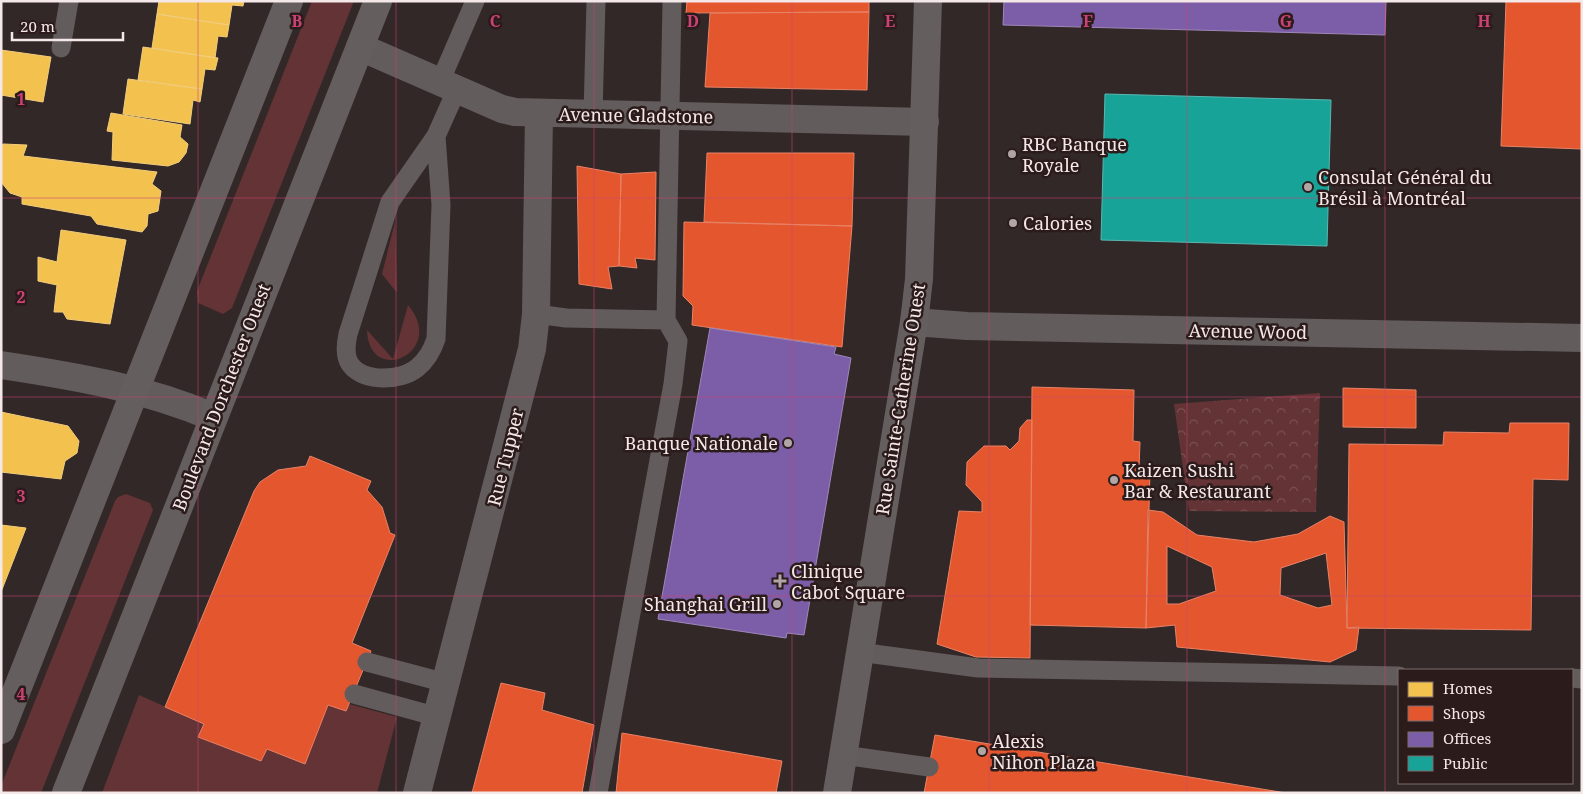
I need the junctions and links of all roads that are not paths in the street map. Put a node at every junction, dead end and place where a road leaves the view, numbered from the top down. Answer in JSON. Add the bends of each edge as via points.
{"nodes":[{"id":1,"x":69,"y":1,"type":"edge"},
{"id":2,"x":289,"y":1,"type":"edge"},
{"id":3,"x":378,"y":1,"type":"edge"},
{"id":4,"x":474,"y":1,"type":"edge"},
{"id":5,"x":596,"y":1,"type":"edge"},
{"id":6,"x":672,"y":1,"type":"edge"},
{"id":7,"x":928,"y":1,"type":"edge"},
{"id":8,"x":360,"y":47,"type":"junction"},
{"id":9,"x":61,"y":48,"type":"dead end"},
{"id":10,"x":448,"y":86,"type":"junction"},
{"id":11,"x":539,"y":114,"type":"junction"},
{"id":12,"x":593,"y":114,"type":"junction"},
{"id":13,"x":668,"y":115,"type":"junction"},
{"id":14,"x":925,"y":122,"type":"junction"},
{"id":15,"x":436,"y":136,"type":"junction"},
{"id":16,"x":536,"y":314,"type":"junction"},
{"id":17,"x":666,"y":320,"type":"junction"},
{"id":18,"x":914,"y":322,"type":"junction"},
{"id":19,"x":1582,"y":338,"type":"edge"},
{"id":20,"x":1,"y":365,"type":"edge"},
{"id":21,"x":135,"y":390,"type":"junction"},
{"id":22,"x":213,"y":417,"type":"junction"},
{"id":23,"x":859,"y":652,"type":"junction"},
{"id":24,"x":367,"y":662,"type":"dead end"},
{"id":25,"x":1398,"y":676,"type":"edge"},
{"id":26,"x":446,"y":683,"type":"junction"},
{"id":27,"x":354,"y":694,"type":"dead end"},
{"id":28,"x":438,"y":717,"type":"junction"},
{"id":29,"x":1,"y":730,"type":"edge"},
{"id":30,"x":843,"y":755,"type":"junction"},
{"id":31,"x":929,"y":767,"type":"dead end"},
{"id":32,"x":66,"y":793,"type":"edge"},
{"id":33,"x":417,"y":793,"type":"edge"},
{"id":34,"x":598,"y":793,"type":"edge"},
{"id":35,"x":837,"y":793,"type":"edge"}],
"edges":[{"from":1,"to":9,"type":"lane"},
{"from":2,"to":21,"type":"main road"},
{"from":3,"to":8,"type":"main road","name":"Boulevard Dorchester Ouest"},
{"from":4,"to":10,"type":"lane"},
{"from":5,"to":12,"type":"lane"},
{"from":6,"to":13,"type":"lane"},
{"from":7,"to":14,"type":"main road","name":"Rue Sainte-Catherine Ouest"},
{"from":8,"to":10,"type":"street","name":"Avenue Gladstone"},
{"from":8,"to":22,"type":"main road","name":"Boulevard Dorchester Ouest"},
{"from":10,"to":11,"type":"street","name":"Avenue Gladstone","via":[[502,109]]},
{"from":10,"to":15,"type":"lane"},
{"from":11,"to":12,"type":"street","name":"Avenue Gladstone"},
{"from":11,"to":16,"type":"street","name":"Rue Tupper"},
{"from":12,"to":13,"type":"street","name":"Avenue Gladstone"},
{"from":13,"to":14,"type":"street","name":"Avenue Gladstone"},
{"from":13,"to":17,"type":"lane"},
{"from":14,"to":18,"type":"main road","name":"Rue Sainte-Catherine Ouest"},
{"from":15,"to":15,"type":"lane","via":[[390,202],[348,334],[346,354],[349,363],[363,373],[377,377],[397,377],[416,369],[431,352],[436,339],[441,205]]},
{"from":16,"to":17,"type":"lane","via":[[566,318]]},
{"from":16,"to":26,"type":"street","name":"Rue Tupper","via":[[530,357]]},
{"from":17,"to":34,"type":"lane","via":[[678,341],[673,384]]},
{"from":18,"to":19,"type":"street","name":"Avenue Wood"},
{"from":18,"to":23,"type":"main road","name":"Rue Sainte-Catherine Ouest"},
{"from":20,"to":21,"type":"street","via":[[74,376]]},
{"from":21,"to":22,"type":"street"},
{"from":21,"to":29,"type":"main road"},
{"from":22,"to":32,"type":"main road","name":"Boulevard Dorchester Ouest"},
{"from":23,"to":25,"type":"lane","via":[[978,668]]},
{"from":23,"to":30,"type":"main road","name":"Rue Sainte-Catherine Ouest"},
{"from":24,"to":26,"type":"lane"},
{"from":26,"to":28,"type":"street","name":"Rue Tupper"},
{"from":27,"to":28,"type":"lane"},
{"from":28,"to":33,"type":"street","name":"Rue Tupper"},
{"from":30,"to":31,"type":"lane"},
{"from":30,"to":35,"type":"main road","name":"Rue Sainte-Catherine Ouest"}]}
